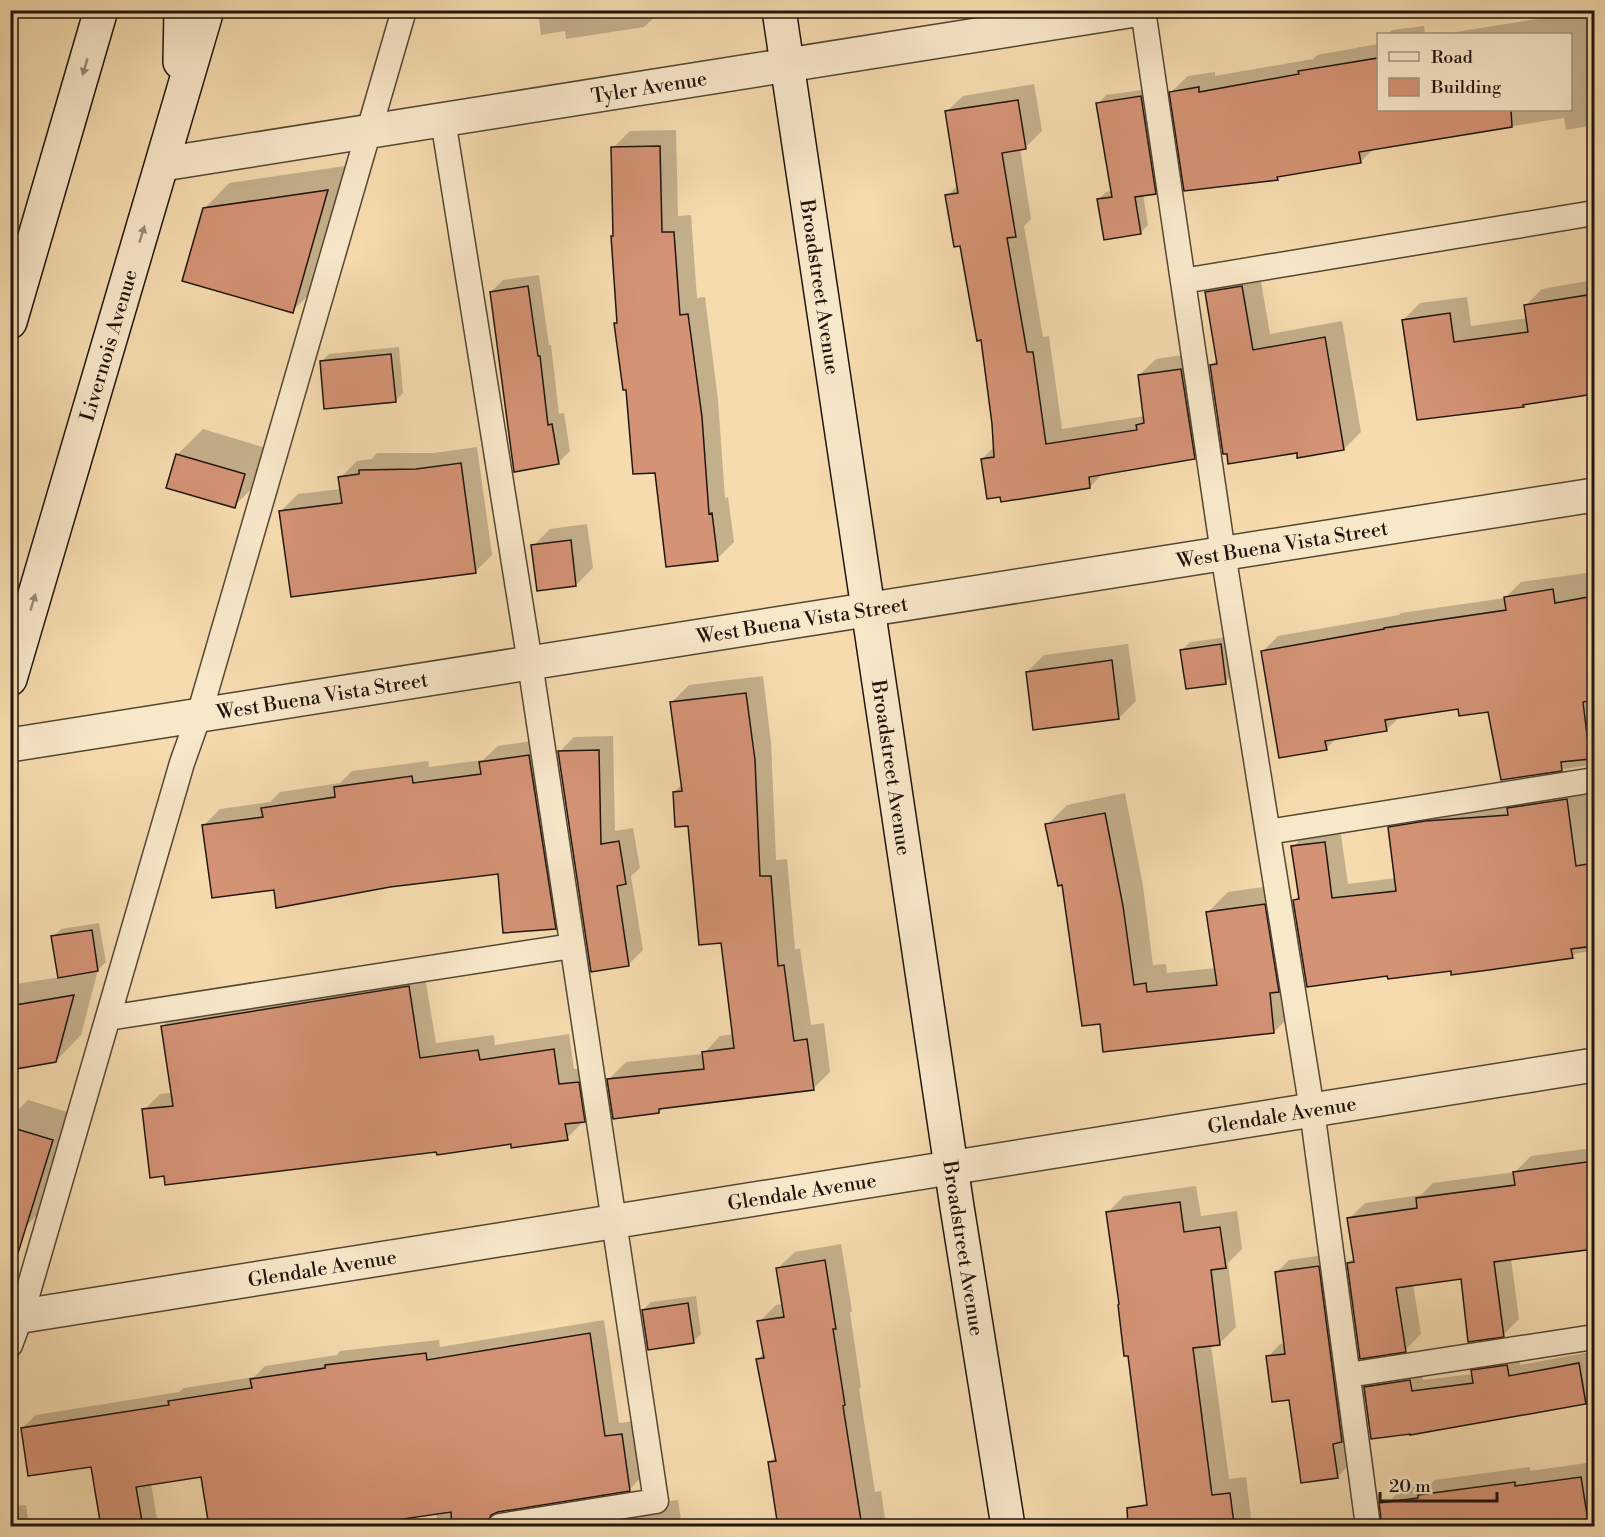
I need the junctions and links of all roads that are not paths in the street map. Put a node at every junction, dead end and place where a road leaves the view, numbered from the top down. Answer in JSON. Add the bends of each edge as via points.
{"nodes":[{"id":1,"x":101,"y":10,"type":"edge"},
{"id":2,"x":181,"y":10,"type":"edge"},
{"id":3,"x":207,"y":10,"type":"edge"},
{"id":4,"x":404,"y":10,"type":"edge"},
{"id":5,"x":779,"y":10,"type":"edge"},
{"id":6,"x":1135,"y":10,"type":"edge"},
{"id":7,"x":1143,"y":10,"type":"edge"},
{"id":8,"x":788,"y":66,"type":"junction"},
{"id":9,"x":179,"y":108,"type":"junction"},
{"id":10,"x":443,"y":120,"type":"junction"},
{"id":11,"x":369,"y":132,"type":"junction"},
{"id":12,"x":163,"y":164,"type":"junction"},
{"id":13,"x":1594,"y":213,"type":"edge"},
{"id":14,"x":1183,"y":281,"type":"junction"},
{"id":15,"x":10,"y":322,"type":"edge"},
{"id":16,"x":1594,"y":495,"type":"edge"},
{"id":17,"x":1223,"y":553,"type":"junction"},
{"id":18,"x":869,"y":609,"type":"junction"},
{"id":19,"x":530,"y":663,"type":"junction"},
{"id":20,"x":10,"y":679,"type":"edge"},
{"id":21,"x":199,"y":715,"type":"junction"},
{"id":22,"x":10,"y":745,"type":"edge"},
{"id":23,"x":1594,"y":780,"type":"edge"},
{"id":24,"x":1268,"y":832,"type":"junction"},
{"id":25,"x":572,"y":946,"type":"junction"},
{"id":26,"x":108,"y":1018,"type":"junction"},
{"id":27,"x":1594,"y":1065,"type":"edge"},
{"id":28,"x":1312,"y":1110,"type":"junction"},
{"id":29,"x":951,"y":1168,"type":"junction"},
{"id":30,"x":614,"y":1221,"type":"junction"},
{"id":31,"x":14,"y":1326,"type":"edge"},
{"id":32,"x":1594,"y":1337,"type":"edge"},
{"id":33,"x":1348,"y":1375,"type":"junction"},
{"id":34,"x":500,"y":1527,"type":"edge"},
{"id":35,"x":1008,"y":1527,"type":"edge"},
{"id":36,"x":1368,"y":1527,"type":"edge"}],
"edges":[{"from":1,"to":15,"type":"street","one_way":true},
{"from":2,"to":9,"type":"street"},
{"from":3,"to":9,"type":"street","name":"Livernois Avenue"},
{"from":4,"to":11,"type":"lane"},
{"from":5,"to":8,"type":"street","name":"Broadstreet Avenue"},
{"from":6,"to":8,"type":"street","name":"Tyler Avenue"},
{"from":7,"to":14,"type":"lane"},
{"from":8,"to":10,"type":"street","name":"Tyler Avenue"},
{"from":8,"to":18,"type":"street","name":"Broadstreet Avenue"},
{"from":9,"to":12,"type":"street","name":"Livernois Avenue"},
{"from":10,"to":11,"type":"street","name":"Tyler Avenue"},
{"from":10,"to":19,"type":"lane"},
{"from":11,"to":12,"type":"street","name":"Tyler Avenue"},
{"from":11,"to":21,"type":"lane"},
{"from":20,"to":12,"type":"street","name":"Livernois Avenue","one_way":true},
{"from":13,"to":14,"type":"lane"},
{"from":14,"to":17,"type":"lane"},
{"from":16,"to":17,"type":"street","name":"West Buena Vista Street"},
{"from":17,"to":18,"type":"street","name":"West Buena Vista Street"},
{"from":17,"to":24,"type":"lane"},
{"from":18,"to":19,"type":"street","name":"West Buena Vista Street"},
{"from":18,"to":29,"type":"street","name":"Broadstreet Avenue"},
{"from":19,"to":21,"type":"street","name":"West Buena Vista Street"},
{"from":19,"to":25,"type":"lane"},
{"from":21,"to":22,"type":"street","name":"West Buena Vista Street"},
{"from":21,"to":26,"type":"lane"},
{"from":23,"to":24,"type":"lane"},
{"from":24,"to":28,"type":"lane"},
{"from":25,"to":26,"type":"lane"},
{"from":25,"to":30,"type":"lane"},
{"from":26,"to":31,"type":"lane"},
{"from":27,"to":28,"type":"street","name":"Glendale Avenue"},
{"from":28,"to":29,"type":"street","name":"Glendale Avenue"},
{"from":28,"to":33,"type":"lane"},
{"from":29,"to":30,"type":"street","name":"Glendale Avenue"},
{"from":29,"to":35,"type":"street","name":"Broadstreet Avenue"},
{"from":30,"to":31,"type":"street","name":"Glendale Avenue"},
{"from":30,"to":34,"type":"lane","via":[[656,1501]]},
{"from":32,"to":33,"type":"lane"},
{"from":33,"to":36,"type":"lane"}]}
